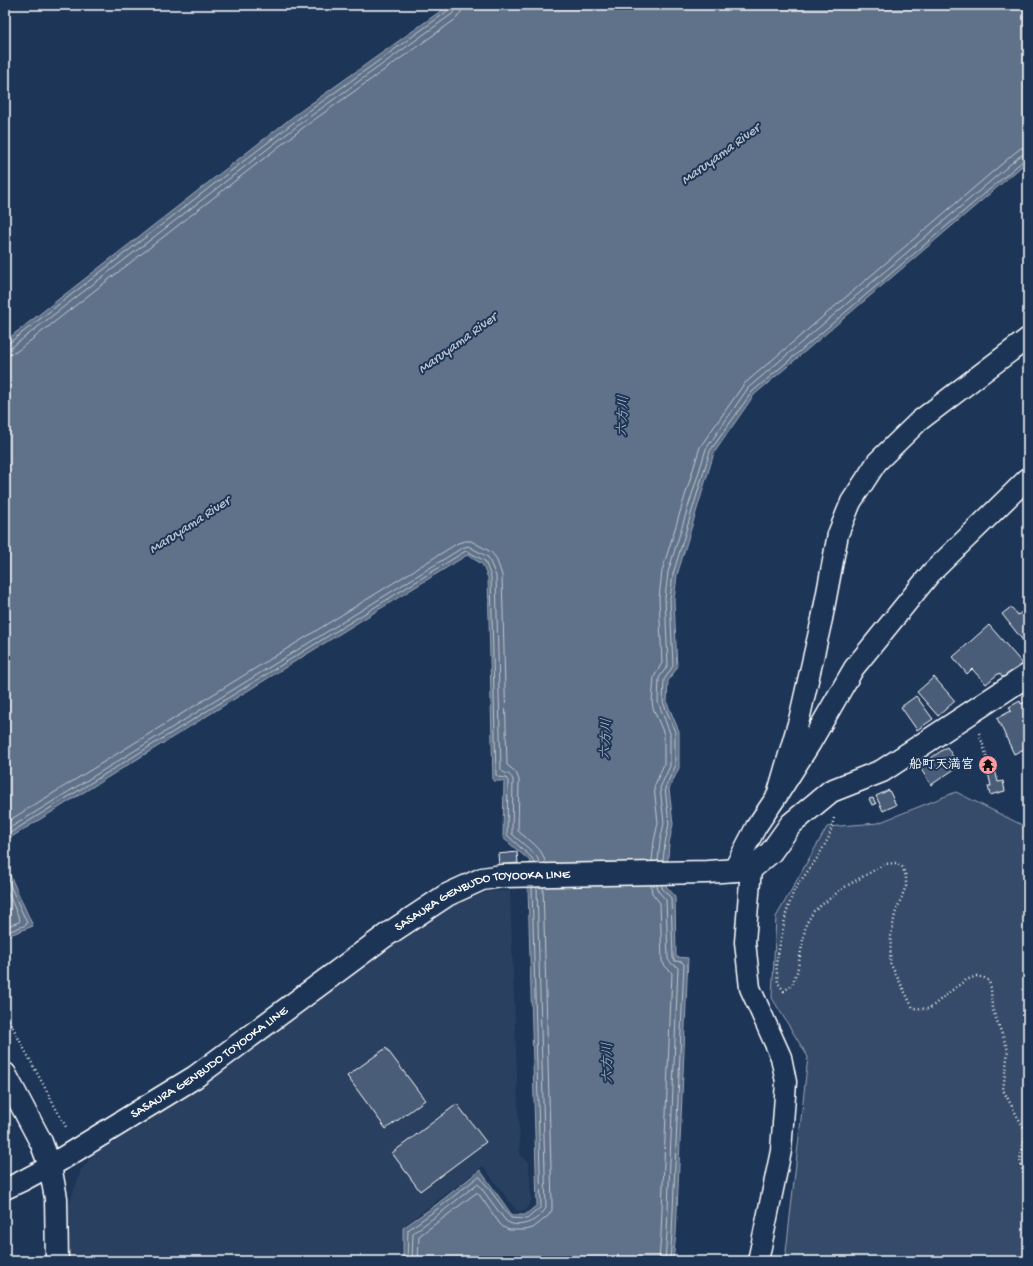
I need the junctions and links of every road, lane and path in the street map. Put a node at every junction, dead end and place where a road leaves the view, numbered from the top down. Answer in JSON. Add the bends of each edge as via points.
{"nodes":[{"id":1,"x":1028,"y":338,"type":"edge"},
{"id":2,"x":1028,"y":478,"type":"edge"},
{"id":3,"x":1028,"y":675,"type":"edge"},
{"id":4,"x":971,"y":712,"type":"junction"},
{"id":5,"x":988,"y":760,"type":"dead end"},
{"id":6,"x":777,"y":796,"type":"junction"},
{"id":7,"x":829,"y":837,"type":"dead end"},
{"id":8,"x":742,"y":870,"type":"junction"},
{"id":9,"x":5,"y":1013,"type":"edge"},
{"id":10,"x":5,"y":1074,"type":"edge"},
{"id":11,"x":66,"y":1128,"type":"dead end"},
{"id":12,"x":50,"y":1166,"type":"junction"},
{"id":13,"x":1028,"y":1187,"type":"edge"},
{"id":14,"x":5,"y":1189,"type":"edge"},
{"id":15,"x":57,"y":1261,"type":"edge"},
{"id":16,"x":758,"y":1261,"type":"edge"}],
"edges":[{"from":1,"to":6,"type":"street","via":[[919,421],[877,462],[852,502],[838,534],[800,720]]},
{"from":2,"to":6,"type":"street","via":[[931,573],[854,668]]},
{"from":3,"to":4,"type":"main road"},
{"from":4,"to":5,"type":"path"},
{"from":4,"to":8,"type":"main road","via":[[882,771],[830,791],[791,824],[771,852]]},
{"from":6,"to":8,"type":"street","via":[[756,827]]},
{"from":7,"to":13,"type":"path","via":[[794,890],[786,914],[776,964],[778,983],[784,991],[792,985],[806,924],[814,911],[843,888],[885,864],[896,863],[902,867],[906,876],[906,886],[895,914],[890,963],[913,1008],[930,1009],[966,980],[977,976],[989,981],[992,1008],[1008,1050],[1003,1090],[1026,1132],[1020,1159]]},
{"from":8,"to":12,"type":"main road","name":"SASAURA GENBUDO TOYOOKA LINE","via":[[502,876],[482,879],[447,894],[385,936],[195,1077]]},
{"from":8,"to":16,"type":"street","via":[[750,988],[781,1057],[786,1082],[781,1151]]},
{"from":9,"to":11,"type":"path"},
{"from":10,"to":12,"type":"main road","via":[[41,1142]]},
{"from":12,"to":14,"type":"street"},
{"from":12,"to":15,"type":"main road","via":[[56,1198]]}]}
